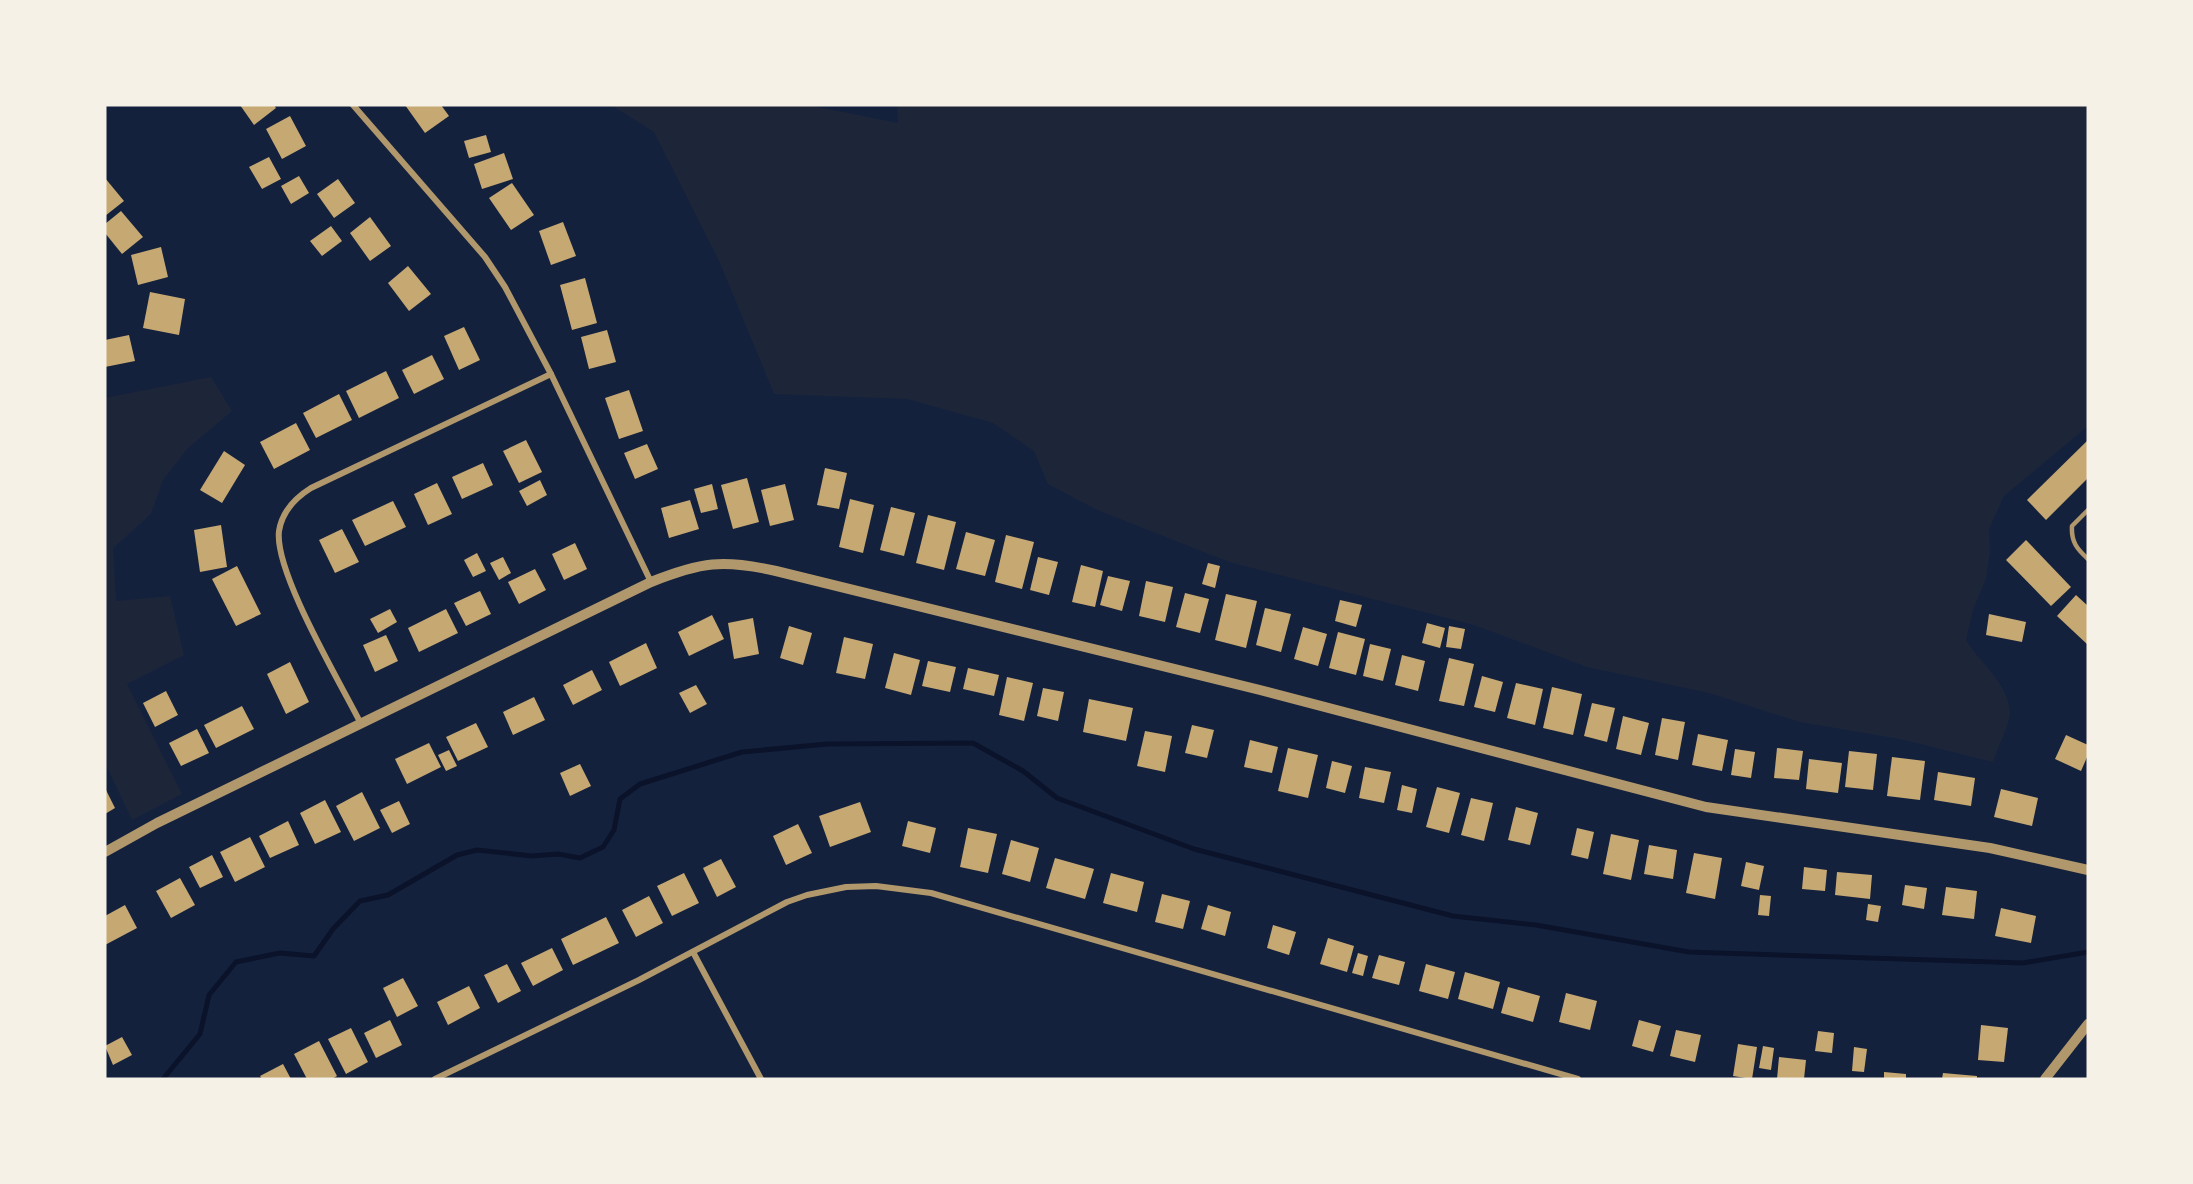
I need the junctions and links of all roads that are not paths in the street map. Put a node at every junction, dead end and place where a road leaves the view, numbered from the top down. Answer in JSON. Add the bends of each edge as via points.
{"nodes":[{"id":1,"x":353,"y":105,"type":"edge"},
{"id":2,"x":551,"y":374,"type":"junction"},
{"id":3,"x":2088,"y":510,"type":"edge"},
{"id":4,"x":2088,"y":559,"type":"edge"},
{"id":5,"x":651,"y":582,"type":"junction"},
{"id":6,"x":361,"y":724,"type":"junction"},
{"id":7,"x":105,"y":852,"type":"edge"},
{"id":8,"x":2088,"y":870,"type":"edge"},
{"id":9,"x":693,"y":952,"type":"junction"},
{"id":10,"x":2088,"y":1024,"type":"edge"},
{"id":11,"x":435,"y":1079,"type":"edge"},
{"id":12,"x":761,"y":1079,"type":"edge"},
{"id":13,"x":1578,"y":1079,"type":"edge"},
{"id":14,"x":2045,"y":1079,"type":"edge"}],
"edges":[{"from":1,"to":2,"type":"street","via":[[485,257]]},
{"from":2,"to":5,"type":"street"},
{"from":2,"to":6,"type":"street","via":[[311,488],[292,503],[285,515],[279,532],[282,564]]},
{"from":3,"to":4,"type":"lane","via":[[2072,526],[2071,537]]},
{"from":5,"to":6,"type":"street"},
{"from":5,"to":8,"type":"street","via":[[712,563],[746,564],[1260,690],[1706,807],[1981,846]]},
{"from":6,"to":7,"type":"street"},
{"from":9,"to":11,"type":"street"},
{"from":9,"to":12,"type":"street"},
{"from":9,"to":13,"type":"street","via":[[807,895],[846,887],[902,888],[931,893]]},
{"from":10,"to":14,"type":"street"}]}
